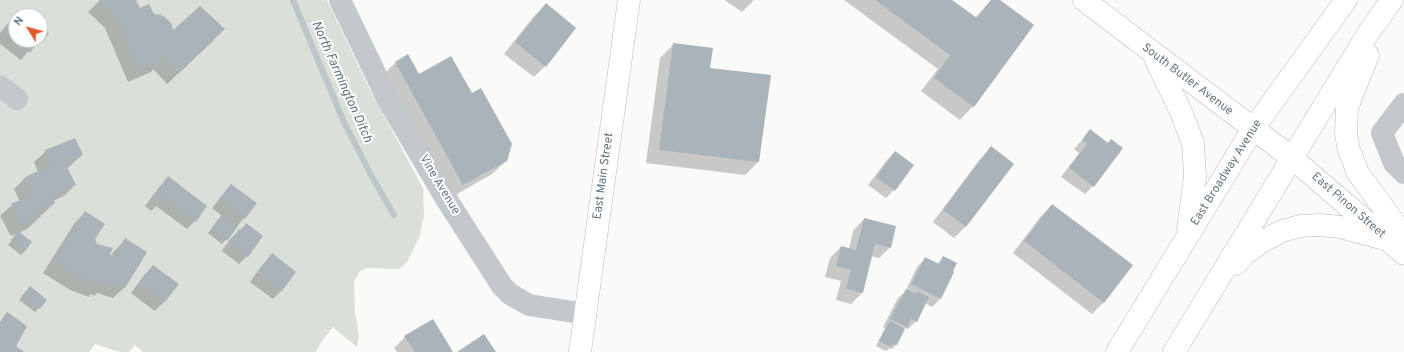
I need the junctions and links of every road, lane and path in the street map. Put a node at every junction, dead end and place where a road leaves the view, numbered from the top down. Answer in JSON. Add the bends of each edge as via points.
{"nodes":[{"id":1,"x":340,"y":0,"type":"edge"},
{"id":2,"x":629,"y":0,"type":"edge"},
{"id":3,"x":1084,"y":0,"type":"edge"},
{"id":4,"x":1346,"y":0,"type":"edge"},
{"id":5,"x":1391,"y":1,"type":"edge"},
{"id":6,"x":1153,"y":54,"type":"junction"},
{"id":7,"x":0,"y":86,"type":"edge"},
{"id":8,"x":17,"y":99,"type":"dead end"},
{"id":9,"x":1404,"y":104,"type":"edge"},
{"id":10,"x":1253,"y":129,"type":"junction"},
{"id":11,"x":1292,"y":158,"type":"junction"},
{"id":12,"x":1404,"y":173,"type":"edge"},
{"id":13,"x":1186,"y":238,"type":"junction"},
{"id":14,"x":1399,"y":243,"type":"edge"},
{"id":15,"x":1209,"y":295,"type":"junction"},
{"id":16,"x":586,"y":314,"type":"junction"},
{"id":17,"x":580,"y":352,"type":"edge"},
{"id":18,"x":1117,"y":352,"type":"edge"},
{"id":19,"x":1174,"y":352,"type":"edge"}],
"edges":[{"from":1,"to":16,"type":"street","name":"Vine Avenue","via":[[388,100],[445,197],[502,286],[529,305]]},
{"from":2,"to":16,"type":"main road","name":"East Main Street"},
{"from":3,"to":6,"type":"main road","name":"South Butler Avenue"},
{"from":4,"to":10,"type":"main road","name":"East Broadway Avenue"},
{"from":5,"to":11,"type":"main road","via":[[1369,32]]},
{"from":5,"to":14,"type":"main road","via":[[1347,108],[1346,134],[1348,150],[1358,173]]},
{"from":6,"to":10,"type":"main road","name":"South Butler Avenue"},
{"from":6,"to":13,"type":"main road","via":[[1182,112],[1193,143],[1195,176]]},
{"from":7,"to":8,"type":"street"},
{"from":9,"to":12,"type":"street","via":[[1382,133],[1394,163]]},
{"from":10,"to":11,"type":"main road","name":"South Butler Avenue"},
{"from":10,"to":13,"type":"main road","name":"East Broadway Avenue"},
{"from":11,"to":14,"type":"main road","name":"East Pinon Street"},
{"from":11,"to":15,"type":"main road"},
{"from":13,"to":18,"type":"main road","name":"East Broadway Avenue"},
{"from":14,"to":15,"type":"main road","via":[[1340,227],[1300,226],[1262,241],[1246,253]]},
{"from":15,"to":19,"type":"main road"},
{"from":16,"to":17,"type":"main road","name":"East Main Street"}]}
